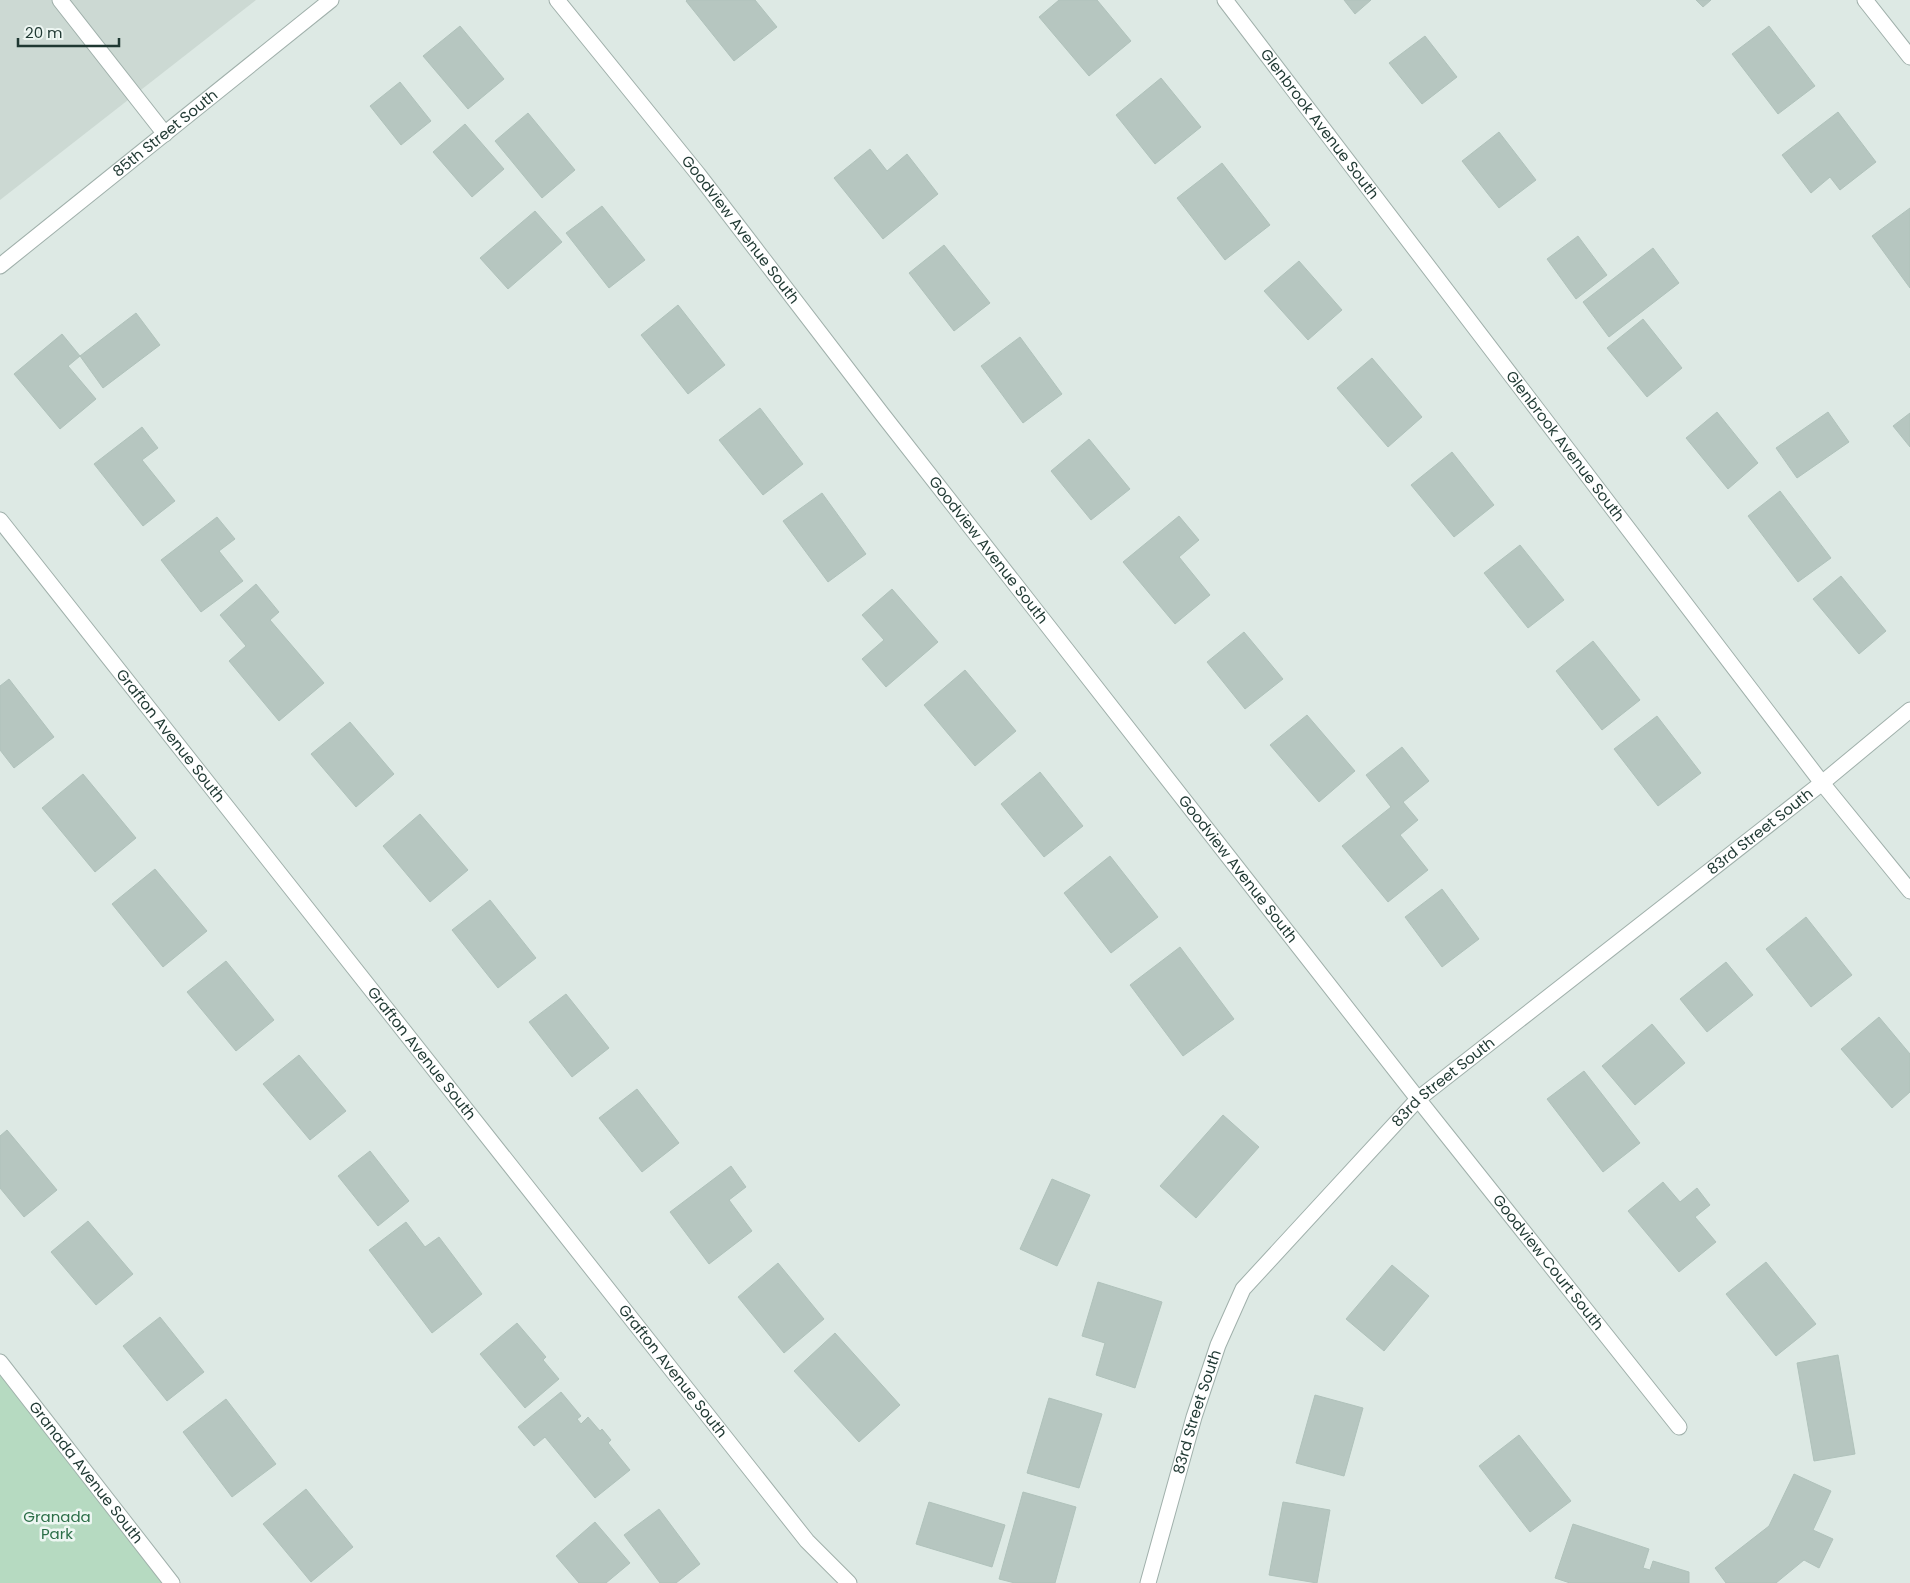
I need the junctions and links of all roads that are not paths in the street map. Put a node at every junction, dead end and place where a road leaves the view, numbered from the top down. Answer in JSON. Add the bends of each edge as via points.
{"nodes":[{"id":1,"x":60,"y":0,"type":"edge"},
{"id":2,"x":331,"y":0,"type":"edge"},
{"id":3,"x":557,"y":0,"type":"edge"},
{"id":4,"x":1225,"y":0,"type":"edge"},
{"id":5,"x":1865,"y":0,"type":"edge"},
{"id":6,"x":1910,"y":56,"type":"edge"},
{"id":7,"x":165,"y":134,"type":"junction"},
{"id":8,"x":0,"y":266,"type":"edge"},
{"id":9,"x":0,"y":520,"type":"edge"},
{"id":10,"x":1910,"y":710,"type":"edge"},
{"id":11,"x":1822,"y":783,"type":"junction"},
{"id":12,"x":1910,"y":891,"type":"edge"},
{"id":13,"x":1418,"y":1099,"type":"junction"},
{"id":14,"x":0,"y":1362,"type":"edge"},
{"id":15,"x":1679,"y":1426,"type":"dead end"},
{"id":16,"x":172,"y":1583,"type":"edge"},
{"id":17,"x":849,"y":1583,"type":"edge"},
{"id":18,"x":1148,"y":1583,"type":"edge"}],
"edges":[{"from":1,"to":7,"type":"street"},
{"from":2,"to":7,"type":"street","name":"85th Street South"},
{"from":3,"to":13,"type":"street","name":"Goodview Avenue South","via":[[698,174]]},
{"from":4,"to":11,"type":"street","name":"Glenbrook Avenue South"},
{"from":5,"to":6,"type":"street"},
{"from":7,"to":8,"type":"street","name":"85th Street South"},
{"from":9,"to":17,"type":"street","name":"Grafton Avenue South","via":[[801,1534]]},
{"from":10,"to":11,"type":"street","name":"83rd Street South"},
{"from":11,"to":12,"type":"street","name":"Glenbrook Avenue South"},
{"from":11,"to":13,"type":"street","name":"83rd Street South"},
{"from":13,"to":15,"type":"street","name":"Goodview Court South"},
{"from":13,"to":18,"type":"street","name":"83rd Street South","via":[[1243,1289],[1218,1345],[1194,1417]]},
{"from":14,"to":16,"type":"street","name":"Granada Avenue South"}]}
